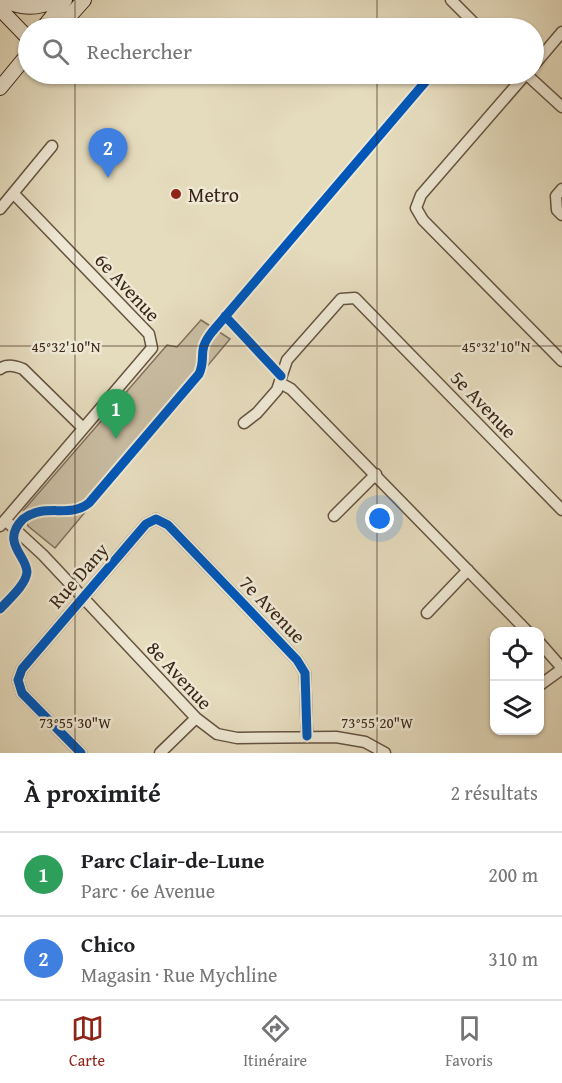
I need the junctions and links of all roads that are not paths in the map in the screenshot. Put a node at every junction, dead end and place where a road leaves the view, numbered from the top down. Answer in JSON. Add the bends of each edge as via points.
{"nodes":[{"id":1,"x":3,"y":0,"type":"edge"},
{"id":2,"x":57,"y":0,"type":"edge"},
{"id":3,"x":65,"y":0,"type":"edge"},
{"id":4,"x":84,"y":0,"type":"edge"},
{"id":5,"x":451,"y":0,"type":"edge"},
{"id":6,"x":0,"y":9,"type":"edge"},
{"id":7,"x":51,"y":18,"type":"edge"},
{"id":8,"x":68,"y":18,"type":"edge"},
{"id":9,"x":469,"y":18,"type":"edge"},
{"id":10,"x":18,"y":28,"type":"edge"},
{"id":11,"x":562,"y":32,"type":"edge"},
{"id":12,"x":544,"y":53,"type":"edge"},
{"id":13,"x":18,"y":66,"type":"edge"},
{"id":14,"x":517,"y":84,"type":"edge"},
{"id":15,"x":537,"y":84,"type":"edge"},
{"id":16,"x":0,"y":88,"type":"edge"},
{"id":17,"x":562,"y":108,"type":"edge"},
{"id":18,"x":52,"y":146,"type":"dead end"},
{"id":19,"x":562,"y":189,"type":"edge"},
{"id":20,"x":14,"y":194,"type":"junction"},
{"id":21,"x":0,"y":209,"type":"edge"},
{"id":22,"x":562,"y":215,"type":"edge"},
{"id":23,"x":562,"y":362,"type":"edge"},
{"id":24,"x":0,"y":369,"type":"edge"},
{"id":25,"x":280,"y":383,"type":"junction"},
{"id":26,"x":244,"y":423,"type":"dead end"},
{"id":27,"x":83,"y":428,"type":"junction"},
{"id":28,"x":375,"y":474,"type":"junction"},
{"id":29,"x":562,"y":510,"type":"edge"},
{"id":30,"x":334,"y":516,"type":"dead end"},
{"id":31,"x":3,"y":523,"type":"edge"},
{"id":32,"x":168,"y":525,"type":"joint"},
{"id":33,"x":468,"y":570,"type":"junction"},
{"id":34,"x":83,"y":596,"type":"junction"},
{"id":35,"x":427,"y":613,"type":"dead end"},
{"id":36,"x":523,"y":627,"type":"edge"},
{"id":37,"x":544,"y":648,"type":"edge"},
{"id":38,"x":562,"y":669,"type":"edge"},
{"id":39,"x":544,"y":681,"type":"edge"},
{"id":40,"x":196,"y":718,"type":"junction"},
{"id":41,"x":307,"y":736,"type":"junction"},
{"id":42,"x":81,"y":753,"type":"edge"},
{"id":43,"x":160,"y":753,"type":"edge"},
{"id":44,"x":385,"y":753,"type":"edge"}],
"edges":[{"from":1,"to":2,"type":"street","via":[[32,8]]},
{"from":3,"to":7,"type":"street"},
{"from":4,"to":8,"type":"street"},
{"from":5,"to":9,"type":"street"},
{"from":6,"to":10,"type":"street"},
{"from":11,"to":12,"type":"street"},
{"from":13,"to":16,"type":"street"},
{"from":14,"to":23,"type":"street","via":[[421,195],[416,208],[423,220]]},
{"from":15,"to":17,"type":"street"},
{"from":18,"to":20,"type":"street"},
{"from":19,"to":22,"type":"street","via":[[556,196],[557,210]]},
{"from":20,"to":21,"type":"street"},
{"from":20,"to":27,"type":"street","name":"6e Avenue","via":[[149,334],[152,348]]},
{"from":24,"to":27,"type":"street","via":[[15,365],[23,369]]},
{"from":25,"to":26,"type":"street"},
{"from":25,"to":28,"type":"street","via":[[291,389]]},
{"from":25,"to":29,"type":"street","name":"5e Avenue","via":[[287,360],[341,299],[355,298]]},
{"from":27,"to":31,"type":"street","name":"6e Avenue"},
{"from":28,"to":30,"type":"street"},
{"from":28,"to":33,"type":"street"},
{"from":31,"to":34,"type":"street","name":"8e Avenue","via":[[43,555]]},
{"from":32,"to":34,"type":"street","name":"Rue Dany","via":[[156,519],[146,524]]},
{"from":32,"to":41,"type":"street","name":"7e Avenue","via":[[297,660],[305,673]]},
{"from":33,"to":35,"type":"street"},
{"from":33,"to":36,"type":"street"},
{"from":34,"to":40,"type":"street","name":"8e Avenue"},
{"from":34,"to":42,"type":"street","name":"Rue Dany","via":[[22,669],[18,680],[21,693]]},
{"from":37,"to":38,"type":"street"},
{"from":38,"to":39,"type":"street"},
{"from":40,"to":41,"type":"street","name":"8e Avenue","via":[[217,734],[237,738]]},
{"from":40,"to":43,"type":"street"},
{"from":41,"to":44,"type":"street","name":"8e Avenue","via":[[365,742]]}]}
